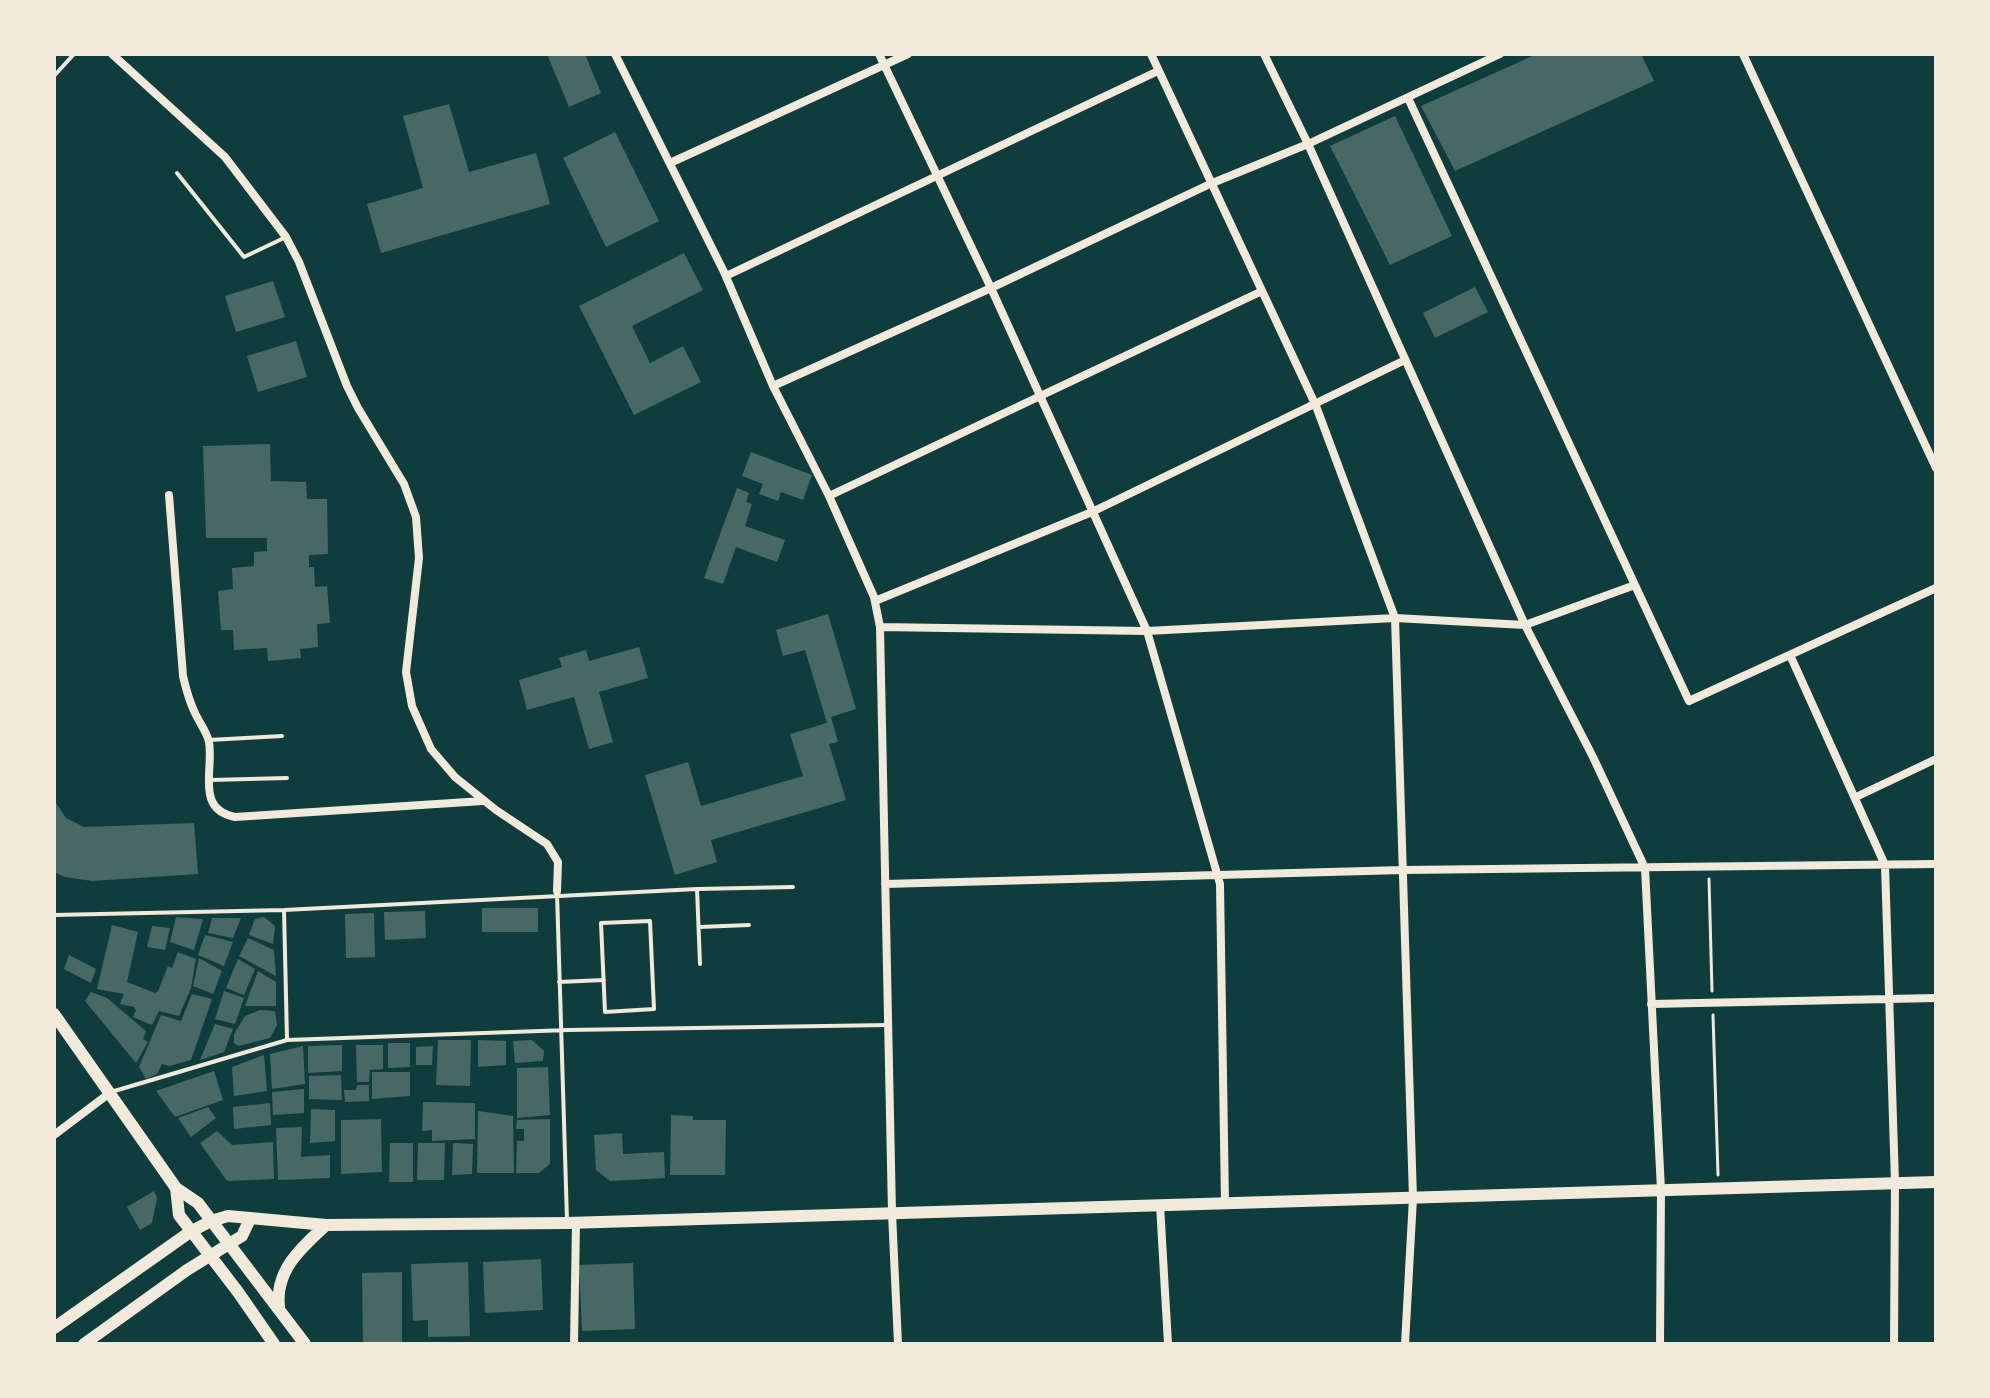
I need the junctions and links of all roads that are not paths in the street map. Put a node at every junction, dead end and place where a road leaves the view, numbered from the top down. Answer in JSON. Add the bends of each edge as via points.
{"nodes":[{"id":1,"x":74,"y":54,"type":"edge"},
{"id":2,"x":112,"y":54,"type":"edge"},
{"id":3,"x":627,"y":54,"type":"edge"},
{"id":4,"x":879,"y":54,"type":"edge"},
{"id":5,"x":908,"y":54,"type":"edge"},
{"id":6,"x":1151,"y":54,"type":"edge"},
{"id":7,"x":1264,"y":54,"type":"edge"},
{"id":8,"x":1500,"y":54,"type":"edge"},
{"id":9,"x":1743,"y":54,"type":"edge"},
{"id":10,"x":616,"y":56,"type":"edge"},
{"id":11,"x":884,"y":65,"type":"junction"},
{"id":12,"x":1158,"y":71,"type":"junction"},
{"id":13,"x":54,"y":76,"type":"edge"},
{"id":14,"x":1408,"y":98,"type":"junction"},
{"id":15,"x":1308,"y":144,"type":"junction"},
{"id":16,"x":670,"y":163,"type":"junction"},
{"id":17,"x":177,"y":173,"type":"dead end"},
{"id":18,"x":936,"y":178,"type":"junction"},
{"id":19,"x":1210,"y":184,"type":"junction"},
{"id":20,"x":286,"y":237,"type":"junction"},
{"id":21,"x":726,"y":276,"type":"junction"},
{"id":22,"x":991,"y":288,"type":"junction"},
{"id":23,"x":1260,"y":292,"type":"junction"},
{"id":24,"x":1405,"y":360,"type":"junction"},
{"id":25,"x":773,"y":386,"type":"junction"},
{"id":26,"x":1041,"y":398,"type":"junction"},
{"id":27,"x":1316,"y":406,"type":"junction"},
{"id":28,"x":1936,"y":468,"type":"edge"},
{"id":29,"x":169,"y":495,"type":"dead end"},
{"id":30,"x":829,"y":496,"type":"junction"},
{"id":31,"x":1092,"y":512,"type":"junction"},
{"id":32,"x":1635,"y":585,"type":"junction"},
{"id":33,"x":1936,"y":588,"type":"edge"},
{"id":34,"x":875,"y":601,"type":"junction"},
{"id":35,"x":1395,"y":618,"type":"junction"},
{"id":36,"x":1525,"y":625,"type":"junction"},
{"id":37,"x":880,"y":627,"type":"junction"},
{"id":38,"x":1147,"y":631,"type":"junction"},
{"id":39,"x":1790,"y":655,"type":"junction"},
{"id":40,"x":282,"y":736,"type":"dead end"},
{"id":41,"x":209,"y":740,"type":"junction"},
{"id":42,"x":1936,"y":759,"type":"edge"},
{"id":43,"x":287,"y":778,"type":"dead end"},
{"id":44,"x":209,"y":780,"type":"junction"},
{"id":45,"x":1856,"y":797,"type":"junction"},
{"id":46,"x":484,"y":801,"type":"junction"},
{"id":47,"x":1936,"y":864,"type":"edge"},
{"id":48,"x":1885,"y":865,"type":"junction"},
{"id":49,"x":1645,"y":868,"type":"junction"},
{"id":50,"x":1403,"y":870,"type":"junction"},
{"id":51,"x":1217,"y":874,"type":"junction"},
{"id":52,"x":885,"y":884,"type":"junction"},
{"id":53,"x":793,"y":887,"type":"dead end"},
{"id":54,"x":697,"y":889,"type":"junction"},
{"id":55,"x":557,"y":893,"type":"junction"},
{"id":56,"x":284,"y":910,"type":"junction"},
{"id":57,"x":54,"y":915,"type":"edge"},
{"id":58,"x":749,"y":925,"type":"dead end"},
{"id":59,"x":699,"y":927,"type":"junction"},
{"id":60,"x":700,"y":964,"type":"dead end"},
{"id":61,"x":604,"y":980,"type":"junction"},
{"id":62,"x":559,"y":982,"type":"junction"},
{"id":63,"x":1936,"y":998,"type":"edge"},
{"id":64,"x":1890,"y":999,"type":"junction"},
{"id":65,"x":1651,"y":1004,"type":"junction"},
{"id":66,"x":54,"y":1014,"type":"edge"},
{"id":67,"x":888,"y":1025,"type":"junction"},
{"id":68,"x":560,"y":1030,"type":"junction"},
{"id":69,"x":287,"y":1040,"type":"junction"},
{"id":70,"x":111,"y":1092,"type":"junction"},
{"id":71,"x":54,"y":1135,"type":"edge"},
{"id":72,"x":1936,"y":1182,"type":"edge"},
{"id":73,"x":1895,"y":1183,"type":"junction"},
{"id":74,"x":176,"y":1188,"type":"junction"},
{"id":75,"x":1661,"y":1190,"type":"junction"},
{"id":76,"x":1413,"y":1198,"type":"junction"},
{"id":77,"x":1225,"y":1203,"type":"junction"},
{"id":78,"x":1160,"y":1205,"type":"junction"},
{"id":79,"x":892,"y":1213,"type":"junction"},
{"id":80,"x":250,"y":1219,"type":"junction"},
{"id":81,"x":211,"y":1221,"type":"junction"},
{"id":82,"x":572,"y":1223,"type":"junction"},
{"id":83,"x":326,"y":1225,"type":"junction"},
{"id":84,"x":190,"y":1232,"type":"junction"},
{"id":85,"x":229,"y":1244,"type":"junction"},
{"id":86,"x":209,"y":1255,"type":"junction"},
{"id":87,"x":279,"y":1310,"type":"junction"},
{"id":88,"x":54,"y":1328,"type":"edge"},
{"id":89,"x":84,"y":1344,"type":"edge"},
{"id":90,"x":274,"y":1344,"type":"edge"},
{"id":91,"x":305,"y":1344,"type":"edge"},
{"id":92,"x":574,"y":1344,"type":"edge"},
{"id":93,"x":898,"y":1344,"type":"edge"},
{"id":94,"x":1168,"y":1344,"type":"edge"},
{"id":95,"x":1405,"y":1344,"type":"edge"},
{"id":96,"x":1660,"y":1344,"type":"edge"},
{"id":97,"x":1894,"y":1344,"type":"edge"}],
"edges":[{"from":1,"to":13,"type":"lane"},
{"from":2,"to":20,"type":"street","via":[[225,157]]},
{"from":3,"to":10,"type":"street"},
{"from":4,"to":11,"type":"street"},
{"from":5,"to":11,"type":"street"},
{"from":6,"to":12,"type":"street"},
{"from":7,"to":15,"type":"street"},
{"from":8,"to":14,"type":"street"},
{"from":9,"to":28,"type":"street"},
{"from":10,"to":16,"type":"street"},
{"from":11,"to":16,"type":"street"},
{"from":11,"to":18,"type":"street"},
{"from":12,"to":18,"type":"street"},
{"from":12,"to":19,"type":"street"},
{"from":14,"to":15,"type":"street"},
{"from":14,"to":32,"type":"street"},
{"from":15,"to":19,"type":"street"},
{"from":15,"to":24,"type":"street"},
{"from":16,"to":21,"type":"street"},
{"from":17,"to":20,"type":"lane","via":[[244,257]]},
{"from":18,"to":21,"type":"street"},
{"from":18,"to":22,"type":"street"},
{"from":19,"to":22,"type":"street"},
{"from":19,"to":23,"type":"street"},
{"from":20,"to":46,"type":"street","via":[[347,386],[404,484],[416,517],[419,558],[406,672],[412,706],[431,749]]},
{"from":21,"to":25,"type":"street"},
{"from":22,"to":25,"type":"street"},
{"from":22,"to":26,"type":"street"},
{"from":23,"to":26,"type":"street"},
{"from":23,"to":27,"type":"street"},
{"from":24,"to":27,"type":"street"},
{"from":24,"to":36,"type":"street"},
{"from":25,"to":30,"type":"street"},
{"from":26,"to":30,"type":"street"},
{"from":26,"to":31,"type":"street"},
{"from":27,"to":31,"type":"street"},
{"from":27,"to":35,"type":"street"},
{"from":29,"to":41,"type":"street","via":[[183,676]]},
{"from":30,"to":34,"type":"street"},
{"from":31,"to":34,"type":"street"},
{"from":31,"to":38,"type":"street"},
{"from":32,"to":36,"type":"street"},
{"from":32,"to":39,"type":"street","via":[[1689,701]]},
{"from":33,"to":39,"type":"street"},
{"from":34,"to":37,"type":"street"},
{"from":35,"to":36,"type":"street"},
{"from":35,"to":38,"type":"street"},
{"from":35,"to":50,"type":"street"},
{"from":36,"to":49,"type":"street"},
{"from":37,"to":38,"type":"street"},
{"from":37,"to":52,"type":"street"},
{"from":38,"to":51,"type":"street"},
{"from":39,"to":45,"type":"street"},
{"from":40,"to":41,"type":"lane"},
{"from":41,"to":44,"type":"street"},
{"from":42,"to":45,"type":"street"},
{"from":43,"to":44,"type":"lane"},
{"from":44,"to":46,"type":"street","via":[[212,804],[223,815],[235,817]]},
{"from":45,"to":48,"type":"street"},
{"from":46,"to":55,"type":"street","via":[[547,844],[558,862]]},
{"from":47,"to":48,"type":"street"},
{"from":48,"to":49,"type":"street"},
{"from":48,"to":64,"type":"street"},
{"from":49,"to":50,"type":"street"},
{"from":49,"to":65,"type":"street"},
{"from":50,"to":51,"type":"street"},
{"from":50,"to":76,"type":"street"},
{"from":51,"to":52,"type":"street"},
{"from":51,"to":77,"type":"street"},
{"from":52,"to":67,"type":"street"},
{"from":53,"to":54,"type":"lane"},
{"from":54,"to":55,"type":"lane"},
{"from":54,"to":59,"type":"lane"},
{"from":55,"to":56,"type":"lane"},
{"from":55,"to":62,"type":"lane"},
{"from":56,"to":57,"type":"lane"},
{"from":56,"to":69,"type":"lane"},
{"from":58,"to":59,"type":"lane"},
{"from":59,"to":60,"type":"lane"},
{"from":61,"to":61,"type":"lane","via":[[601,923],[650,921],[654,1009],[605,1012]]},
{"from":61,"to":62,"type":"lane"},
{"from":62,"to":68,"type":"lane"},
{"from":63,"to":64,"type":"street"},
{"from":64,"to":65,"type":"street"},
{"from":64,"to":73,"type":"street"},
{"from":65,"to":75,"type":"street"},
{"from":66,"to":70,"type":"main road"},
{"from":67,"to":68,"type":"lane"},
{"from":67,"to":79,"type":"street"},
{"from":68,"to":69,"type":"lane"},
{"from":68,"to":82,"type":"lane"},
{"from":69,"to":70,"type":"lane"},
{"from":70,"to":71,"type":"street"},
{"from":70,"to":74,"type":"main road"},
{"from":72,"to":73,"type":"main road"},
{"from":73,"to":75,"type":"main road"},
{"from":73,"to":97,"type":"street"},
{"from":74,"to":81,"type":"main road","via":[[198,1203]]},
{"from":74,"to":84,"type":"main road","via":[[179,1215]]},
{"from":75,"to":76,"type":"main road"},
{"from":75,"to":96,"type":"street"},
{"from":76,"to":77,"type":"main road"},
{"from":76,"to":95,"type":"street"},
{"from":77,"to":78,"type":"main road"},
{"from":78,"to":79,"type":"main road"},
{"from":78,"to":94,"type":"street"},
{"from":79,"to":82,"type":"main road"},
{"from":79,"to":93,"type":"street"},
{"from":80,"to":81,"type":"main road","via":[[228,1216]]},
{"from":80,"to":83,"type":"main road"},
{"from":80,"to":85,"type":"main road","via":[[242,1236]]},
{"from":81,"to":84,"type":"main road"},
{"from":81,"to":85,"type":"main road"},
{"from":82,"to":83,"type":"main road"},
{"from":82,"to":92,"type":"street"},
{"from":83,"to":87,"type":"main road","via":[[288,1265],[278,1293]]},
{"from":84,"to":86,"type":"main road"},
{"from":84,"to":88,"type":"main road"},
{"from":85,"to":86,"type":"main road"},
{"from":85,"to":87,"type":"main road"},
{"from":86,"to":89,"type":"main road"},
{"from":86,"to":90,"type":"main road"},
{"from":87,"to":91,"type":"main road"}]}
